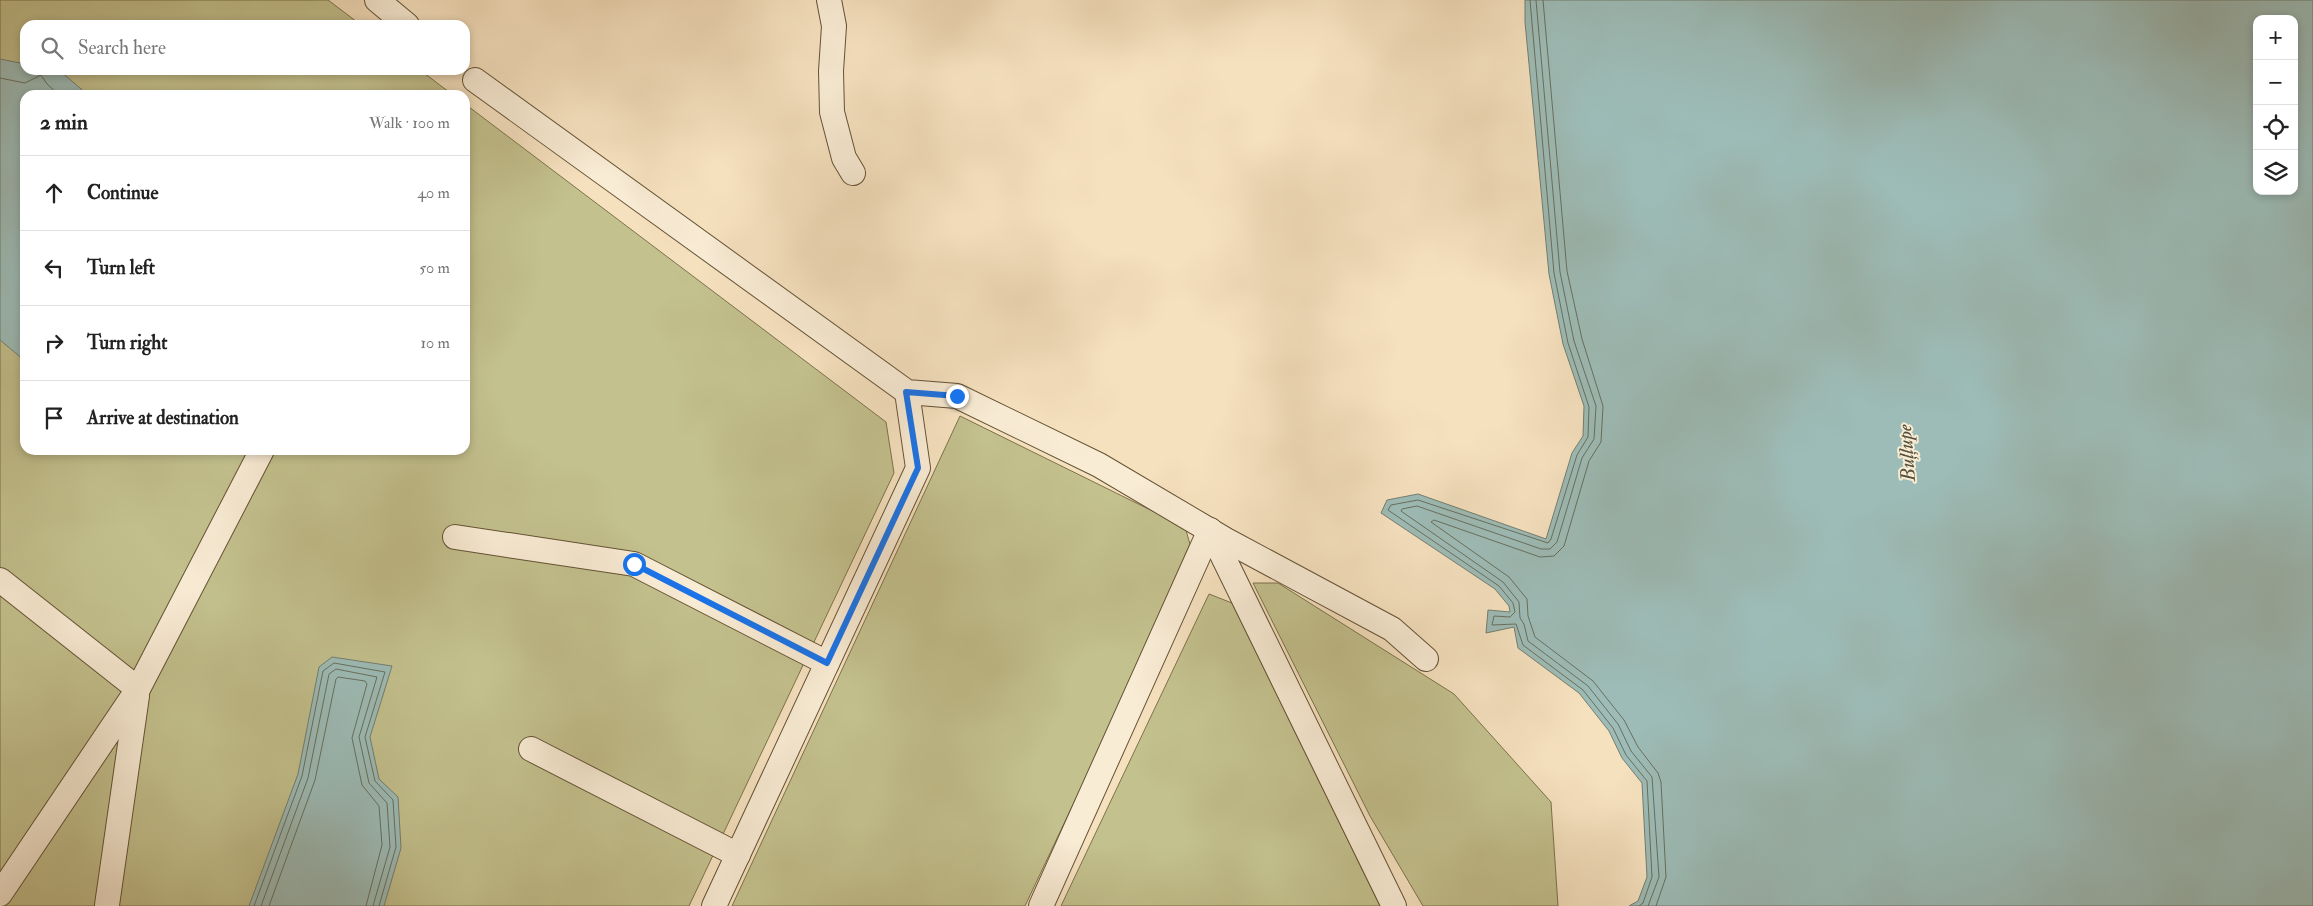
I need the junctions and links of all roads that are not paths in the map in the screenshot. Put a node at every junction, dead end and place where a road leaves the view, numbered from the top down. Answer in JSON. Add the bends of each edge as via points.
{"nodes":[{"id":1,"x":377,"y":0,"type":"edge"},
{"id":2,"x":829,"y":0,"type":"edge"},
{"id":3,"x":401,"y":20,"type":"edge"},
{"id":4,"x":467,"y":82,"type":"edge"},
{"id":5,"x":852,"y":173,"type":"dead end"},
{"id":6,"x":906,"y":392,"type":"junction"},
{"id":7,"x":259,"y":455,"type":"edge"},
{"id":8,"x":1210,"y":530,"type":"junction"},
{"id":9,"x":455,"y":537,"type":"dead end"},
{"id":10,"x":0,"y":580,"type":"edge"},
{"id":11,"x":1426,"y":659,"type":"dead end"},
{"id":12,"x":827,"y":663,"type":"junction"},
{"id":13,"x":138,"y":689,"type":"junction"},
{"id":14,"x":531,"y":749,"type":"dead end"},
{"id":15,"x":738,"y":855,"type":"junction"},
{"id":16,"x":0,"y":894,"type":"edge"},
{"id":17,"x":107,"y":905,"type":"edge"},
{"id":18,"x":714,"y":906,"type":"edge"},
{"id":19,"x":1041,"y":906,"type":"edge"},
{"id":20,"x":1394,"y":906,"type":"edge"}],
"edges":[{"from":1,"to":3,"type":"lane"},
{"from":2,"to":5,"type":"lane","via":[[834,26],[832,112],[844,158]]},
{"from":4,"to":6,"type":"lane"},
{"from":6,"to":8,"type":"lane","via":[[957,396],[1099,465]]},
{"from":6,"to":12,"type":"lane","via":[[918,468]]},
{"from":7,"to":13,"type":"lane"},
{"from":8,"to":11,"type":"lane","via":[[1392,629]]},
{"from":8,"to":19,"type":"lane"},
{"from":8,"to":20,"type":"lane"},
{"from":9,"to":12,"type":"lane","via":[[634,564]]},
{"from":10,"to":13,"type":"lane"},
{"from":12,"to":15,"type":"lane"},
{"from":13,"to":16,"type":"lane"},
{"from":13,"to":17,"type":"lane"},
{"from":14,"to":15,"type":"lane"},
{"from":15,"to":18,"type":"lane"}]}
